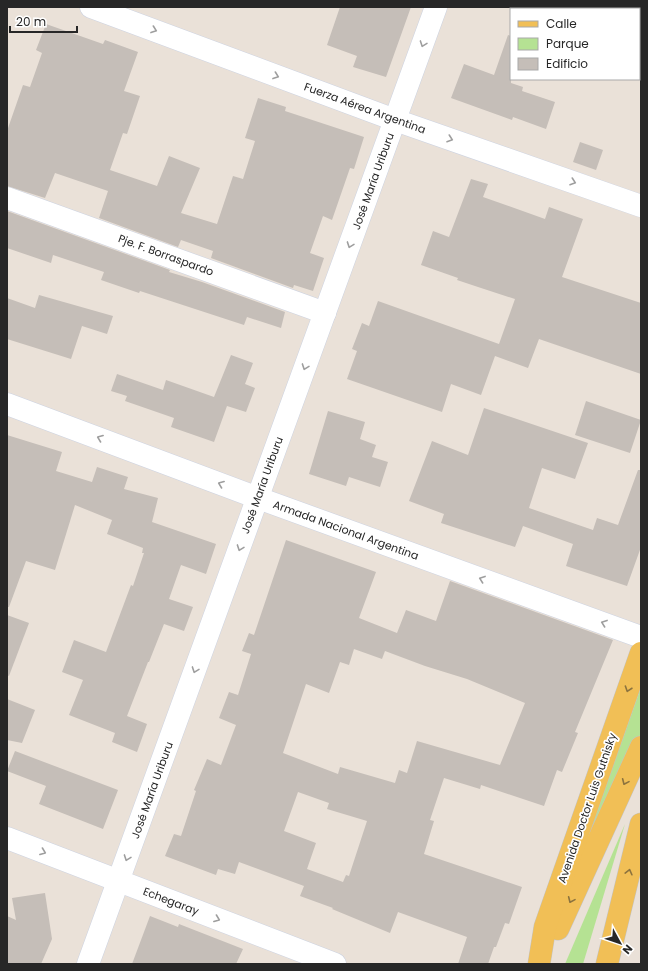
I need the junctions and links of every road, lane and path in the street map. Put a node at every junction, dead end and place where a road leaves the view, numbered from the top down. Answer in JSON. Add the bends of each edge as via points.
{"nodes":[{"id":1,"x":91,"y":7,"type":"edge"},
{"id":2,"x":436,"y":7,"type":"edge"},
{"id":3,"x":395,"y":120,"type":"junction"},
{"id":4,"x":7,"y":198,"type":"edge"},
{"id":5,"x":641,"y":206,"type":"edge"},
{"id":6,"x":325,"y":313,"type":"junction"},
{"id":7,"x":7,"y":404,"type":"edge"},
{"id":8,"x":258,"y":498,"type":"junction"},
{"id":9,"x":641,"y":637,"type":"edge"},
{"id":10,"x":641,"y":652,"type":"edge"},
{"id":11,"x":641,"y":747,"type":"edge"},
{"id":12,"x":641,"y":824,"type":"edge"},
{"id":13,"x":7,"y":838,"type":"edge"},
{"id":14,"x":118,"y":881,"type":"junction"},
{"id":15,"x":641,"y":887,"type":"edge"},
{"id":16,"x":88,"y":964,"type":"edge"},
{"id":17,"x":335,"y":964,"type":"edge"},
{"id":18,"x":539,"y":964,"type":"edge"},
{"id":19,"x":542,"y":964,"type":"edge"},
{"id":20,"x":607,"y":964,"type":"edge"},
{"id":21,"x":612,"y":964,"type":"edge"}],
"edges":[{"from":1,"to":3,"type":"street","name":"Fuerza Aérea Argentina","one_way":true},
{"from":2,"to":3,"type":"street","name":"José María Uriburu","one_way":true},
{"from":3,"to":5,"type":"street","name":"Fuerza Aérea Argentina","one_way":true},
{"from":3,"to":6,"type":"street","name":"José María Uriburu","one_way":true},
{"from":4,"to":6,"type":"street","name":"Pje. F. Borraspardo"},
{"from":6,"to":8,"type":"street","name":"José María Uriburu","one_way":true},
{"from":8,"to":7,"type":"street","name":"Armada Nacional Argentina","one_way":true},
{"from":9,"to":8,"type":"street","name":"Armada Nacional Argentina","one_way":true},
{"from":8,"to":14,"type":"street","name":"José María Uriburu","one_way":true},
{"from":10,"to":18,"type":"main road","name":"Avenida Doctor Luis Gutnisky","one_way":true,"via":[[545,927]]},
{"from":11,"to":19,"type":"main road","name":"Avenida Doctor Luis Gutnisky","one_way":true},
{"from":20,"to":12,"type":"main road","one_way":true},
{"from":13,"to":14,"type":"street","name":"Echegaray","one_way":true},
{"from":14,"to":16,"type":"street","name":"José María Uriburu"},
{"from":14,"to":17,"type":"street","name":"Echegaray","one_way":true},
{"from":15,"to":21,"type":"main road"}]}
